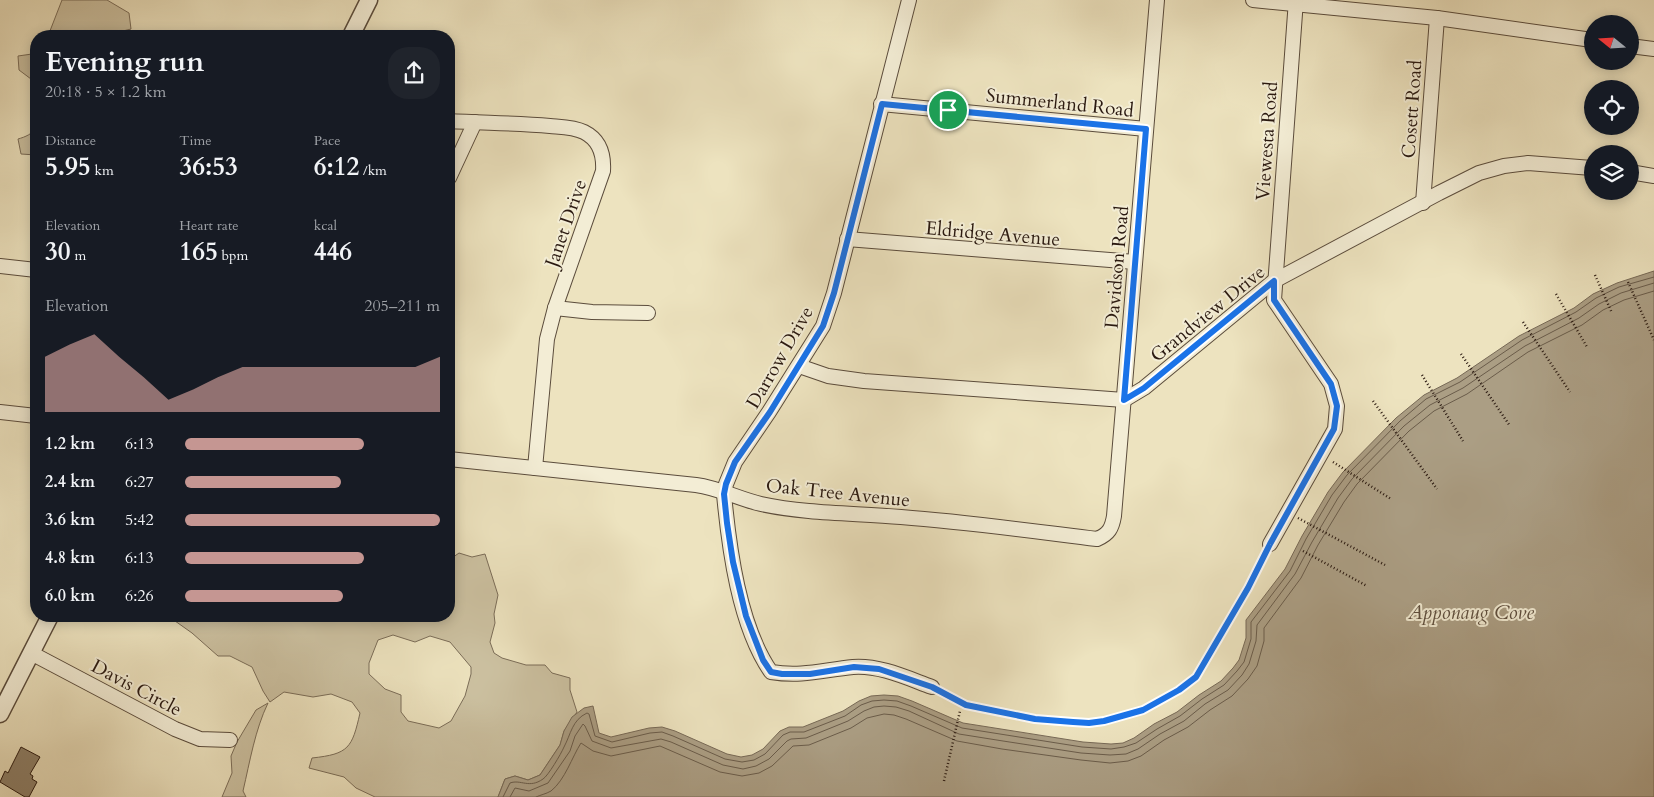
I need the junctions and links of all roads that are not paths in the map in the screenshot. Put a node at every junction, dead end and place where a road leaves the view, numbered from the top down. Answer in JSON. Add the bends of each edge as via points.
{"nodes":[{"id":1,"x":370,"y":0,"type":"edge"},
{"id":2,"x":909,"y":0,"type":"edge"},
{"id":3,"x":1157,"y":0,"type":"edge"},
{"id":4,"x":1253,"y":0,"type":"edge"},
{"id":5,"x":1295,"y":2,"type":"edge"},
{"id":6,"x":1437,"y":18,"type":"junction"},
{"id":7,"x":354,"y":30,"type":"edge"},
{"id":8,"x":1584,"y":39,"type":"edge"},
{"id":9,"x":1639,"y":47,"type":"edge"},
{"id":10,"x":1654,"y":49,"type":"edge"},
{"id":11,"x":882,"y":104,"type":"junction"},
{"id":12,"x":455,"y":121,"type":"edge"},
{"id":13,"x":475,"y":122,"type":"junction"},
{"id":14,"x":1146,"y":129,"type":"junction"},
{"id":15,"x":455,"y":165,"type":"edge"},
{"id":16,"x":1584,"y":167,"type":"edge"},
{"id":17,"x":1639,"y":174,"type":"edge"},
{"id":18,"x":1654,"y":176,"type":"edge"},
{"id":19,"x":1423,"y":203,"type":"junction"},
{"id":20,"x":847,"y":239,"type":"junction"},
{"id":21,"x":1135,"y":262,"type":"junction"},
{"id":22,"x":0,"y":266,"type":"edge"},
{"id":23,"x":30,"y":269,"type":"edge"},
{"id":24,"x":1274,"y":281,"type":"junction"},
{"id":25,"x":556,"y":308,"type":"junction"},
{"id":26,"x":648,"y":313,"type":"dead end"},
{"id":27,"x":798,"y":366,"type":"junction"},
{"id":28,"x":1124,"y":400,"type":"junction"},
{"id":29,"x":0,"y":412,"type":"edge"},
{"id":30,"x":30,"y":415,"type":"edge"},
{"id":31,"x":455,"y":460,"type":"edge"},
{"id":32,"x":535,"y":468,"type":"junction"},
{"id":33,"x":724,"y":494,"type":"junction"},
{"id":34,"x":1106,"y":535,"type":"joint"},
{"id":35,"x":1270,"y":544,"type":"road end"},
{"id":36,"x":47,"y":622,"type":"edge"},
{"id":37,"x":31,"y":653,"type":"junction"},
{"id":38,"x":932,"y":687,"type":"road end"},
{"id":39,"x":0,"y":714,"type":"edge"},
{"id":40,"x":230,"y":740,"type":"dead end"}],
"edges":[{"from":1,"to":7,"type":"street"},
{"from":2,"to":11,"type":"street","name":"Darrow Drive"},
{"from":3,"to":14,"type":"street","name":"Davidson Road"},
{"from":4,"to":5,"type":"street"},
{"from":5,"to":6,"type":"street"},
{"from":5,"to":24,"type":"street","name":"Viewesta Road"},
{"from":6,"to":8,"type":"street"},
{"from":6,"to":19,"type":"street","name":"Cosett Road"},
{"from":9,"to":10,"type":"street"},
{"from":11,"to":14,"type":"street","name":"Summerland Road"},
{"from":11,"to":20,"type":"street","name":"Darrow Drive"},
{"from":12,"to":13,"type":"street","name":"Janet Drive"},
{"from":13,"to":15,"type":"street"},
{"from":13,"to":25,"type":"street","name":"Janet Drive","via":[[576,129],[588,134],[603,153],[603,171]]},
{"from":14,"to":21,"type":"street","name":"Davidson Road"},
{"from":16,"to":19,"type":"street","name":"Grandview Drive","via":[[1528,163],[1504,166],[1479,173]]},
{"from":17,"to":18,"type":"street"},
{"from":19,"to":24,"type":"street","name":"Grandview Drive"},
{"from":20,"to":21,"type":"street","name":"Eldridge Avenue"},
{"from":20,"to":27,"type":"street","name":"Darrow Drive","via":[[823,326]]},
{"from":21,"to":28,"type":"street","name":"Davidson Road"},
{"from":22,"to":23,"type":"street"},
{"from":24,"to":28,"type":"street","name":"Grandview Drive","via":[[1144,388]]},
{"from":24,"to":35,"type":"street","name":"Viewesta Road","via":[[1274,300],[1331,384],[1337,406],[1334,429]]},
{"from":25,"to":26,"type":"street"},
{"from":25,"to":32,"type":"street","name":"Janet Drive","via":[[547,339]]},
{"from":27,"to":28,"type":"street","via":[[828,376],[864,381]]},
{"from":27,"to":33,"type":"street","name":"Darrow Drive","via":[[735,462]]},
{"from":28,"to":34,"type":"street","name":"Davidson Road","via":[[1114,516]]},
{"from":29,"to":30,"type":"street"},
{"from":31,"to":32,"type":"street","name":"Oak Tree Avenue"},
{"from":32,"to":33,"type":"street","name":"Oak Tree Avenue","via":[[696,484]]},
{"from":33,"to":34,"type":"street","name":"Oak Tree Avenue","via":[[762,504],[819,512],[1098,538]]},
{"from":33,"to":38,"type":"street","name":"Darrow Drive","via":[[733,562],[746,616],[771,672],[810,674],[854,667],[879,669]]},
{"from":36,"to":37,"type":"street"},
{"from":37,"to":39,"type":"street"},
{"from":37,"to":40,"type":"street","name":"Davis Circle","via":[[175,729],[200,739]]}]}
